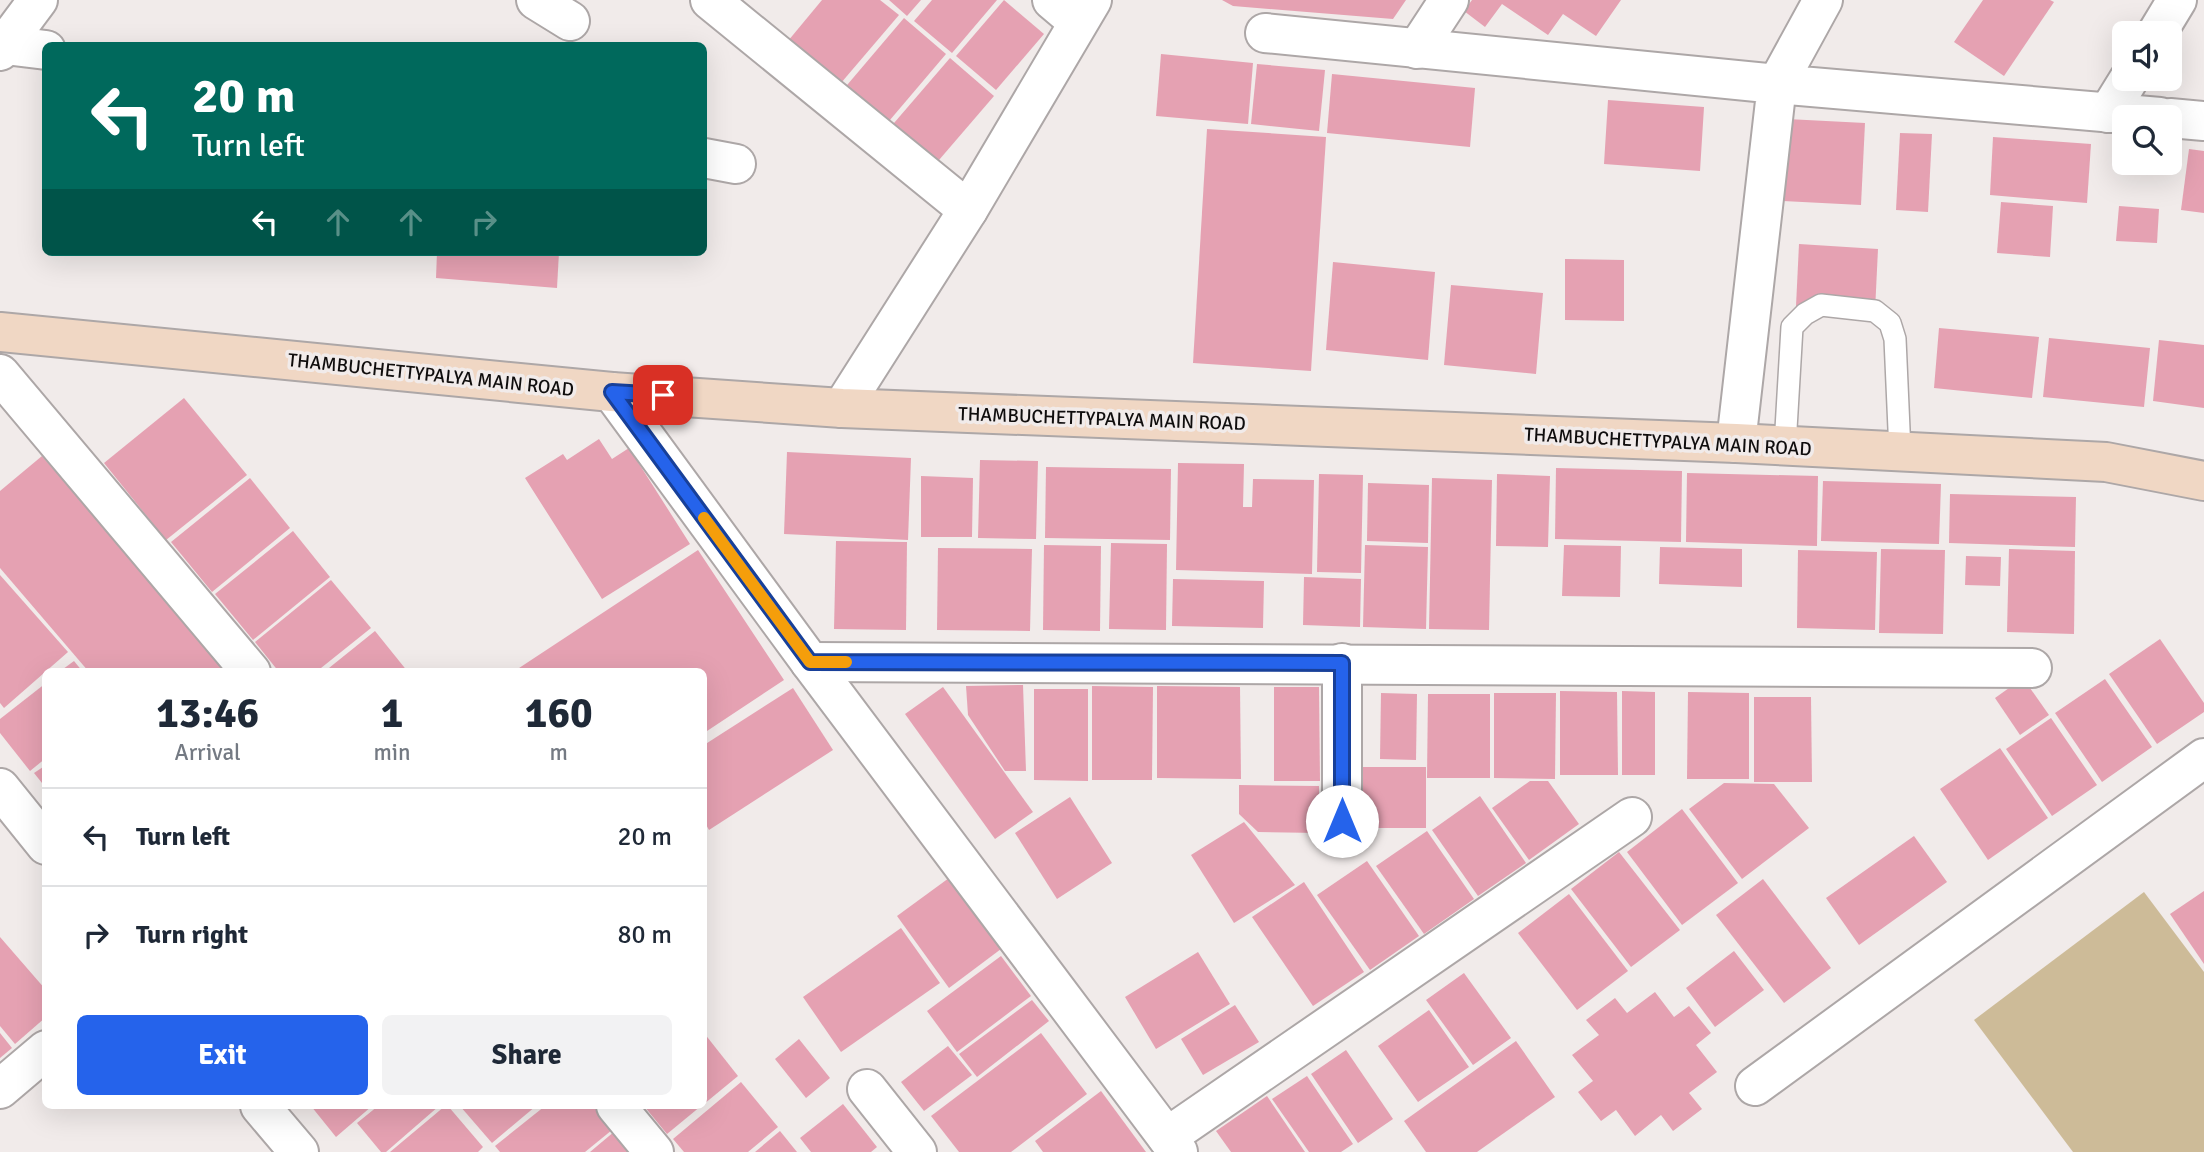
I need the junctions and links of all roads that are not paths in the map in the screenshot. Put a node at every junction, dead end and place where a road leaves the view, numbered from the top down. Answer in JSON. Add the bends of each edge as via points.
{"nodes":[{"id":1,"x":38,"y":0,"type":"edge"},
{"id":2,"x":536,"y":0,"type":"edge"},
{"id":3,"x":710,"y":0,"type":"edge"},
{"id":4,"x":1449,"y":0,"type":"edge"},
{"id":5,"x":1822,"y":0,"type":"edge"},
{"id":6,"x":2177,"y":0,"type":"edge"},
{"id":7,"x":1074,"y":7,"type":"edge"},
{"id":8,"x":570,"y":21,"type":"dead end"},
{"id":9,"x":2164,"y":21,"type":"edge"},
{"id":10,"x":1265,"y":33,"type":"dead end"},
{"id":11,"x":3,"y":48,"type":"edge"},
{"id":12,"x":1417,"y":49,"type":"junction"},
{"id":13,"x":42,"y":50,"type":"edge"},
{"id":14,"x":1777,"y":84,"type":"junction"},
{"id":15,"x":2122,"y":91,"type":"edge"},
{"id":16,"x":2108,"y":113,"type":"junction"},
{"id":17,"x":2112,"y":113,"type":"edge"},
{"id":18,"x":2182,"y":119,"type":"edge"},
{"id":19,"x":2204,"y":121,"type":"edge"},
{"id":20,"x":968,"y":210,"type":"junction"},
{"id":21,"x":0,"y":332,"type":"edge"},
{"id":22,"x":0,"y":374,"type":"edge"},
{"id":23,"x":612,"y":392,"type":"junction"},
{"id":24,"x":842,"y":408,"type":"junction"},
{"id":25,"x":1736,"y":443,"type":"junction"},
{"id":26,"x":1785,"y":446,"type":"junction"},
{"id":27,"x":1900,"y":452,"type":"junction"},
{"id":28,"x":2204,"y":481,"type":"edge"},
{"id":29,"x":810,"y":662,"type":"junction"},
{"id":30,"x":1342,"y":663,"type":"junction"},
{"id":31,"x":248,"y":668,"type":"edge"},
{"id":32,"x":2032,"y":668,"type":"dead end"},
{"id":33,"x":2204,"y":758,"type":"edge"},
{"id":34,"x":0,"y":788,"type":"edge"},
{"id":35,"x":1632,"y":817,"type":"dead end"},
{"id":36,"x":1342,"y":821,"type":"dead end"},
{"id":37,"x":42,"y":840,"type":"edge"},
{"id":38,"x":42,"y":1053,"type":"edge"},
{"id":39,"x":1755,"y":1086,"type":"dead end"},
{"id":40,"x":867,"y":1089,"type":"dead end"},
{"id":41,"x":0,"y":1090,"type":"edge"},
{"id":42,"x":263,"y":1109,"type":"edge"},
{"id":43,"x":618,"y":1109,"type":"edge"},
{"id":44,"x":1172,"y":1145,"type":"edge"},
{"id":45,"x":299,"y":1152,"type":"edge"},
{"id":46,"x":654,"y":1152,"type":"edge"},
{"id":47,"x":917,"y":1152,"type":"edge"}],
"edges":[{"from":1,"to":11,"type":"street"},
{"from":2,"to":8,"type":"street"},
{"from":3,"to":20,"type":"street"},
{"from":4,"to":12,"type":"street"},
{"from":5,"to":14,"type":"street"},
{"from":6,"to":9,"type":"street"},
{"from":7,"to":20,"type":"street"},
{"from":10,"to":12,"type":"street"},
{"from":11,"to":13,"type":"street"},
{"from":12,"to":14,"type":"street"},
{"from":14,"to":16,"type":"street"},
{"from":14,"to":25,"type":"street"},
{"from":15,"to":16,"type":"street"},
{"from":16,"to":17,"type":"street"},
{"from":18,"to":19,"type":"street"},
{"from":20,"to":24,"type":"street"},
{"from":21,"to":23,"type":"main road","name":"THAMBUCHETTYPALYA MAIN ROAD"},
{"from":22,"to":31,"type":"street"},
{"from":23,"to":24,"type":"main road","name":"THAMBUCHETTYPALYA MAIN ROAD"},
{"from":23,"to":29,"type":"street"},
{"from":24,"to":25,"type":"main road","name":"THAMBUCHETTYPALYA MAIN ROAD"},
{"from":25,"to":26,"type":"main road","name":"THAMBUCHETTYPALYA MAIN ROAD"},
{"from":26,"to":27,"type":"main road","name":"THAMBUCHETTYPALYA MAIN ROAD"},
{"from":26,"to":27,"type":"lane","via":[[1793,327],[1821,305],[1875,311],[1890,323],[1895,339]]},
{"from":27,"to":28,"type":"main road","name":"THAMBUCHETTYPALYA MAIN ROAD","via":[[2106,462]]},
{"from":29,"to":30,"type":"street"},
{"from":29,"to":44,"type":"street"},
{"from":30,"to":32,"type":"street"},
{"from":30,"to":36,"type":"street"},
{"from":33,"to":39,"type":"street"},
{"from":34,"to":37,"type":"street"},
{"from":35,"to":44,"type":"street"},
{"from":38,"to":41,"type":"street"},
{"from":40,"to":47,"type":"street"},
{"from":42,"to":45,"type":"street"},
{"from":43,"to":46,"type":"street"}]}
